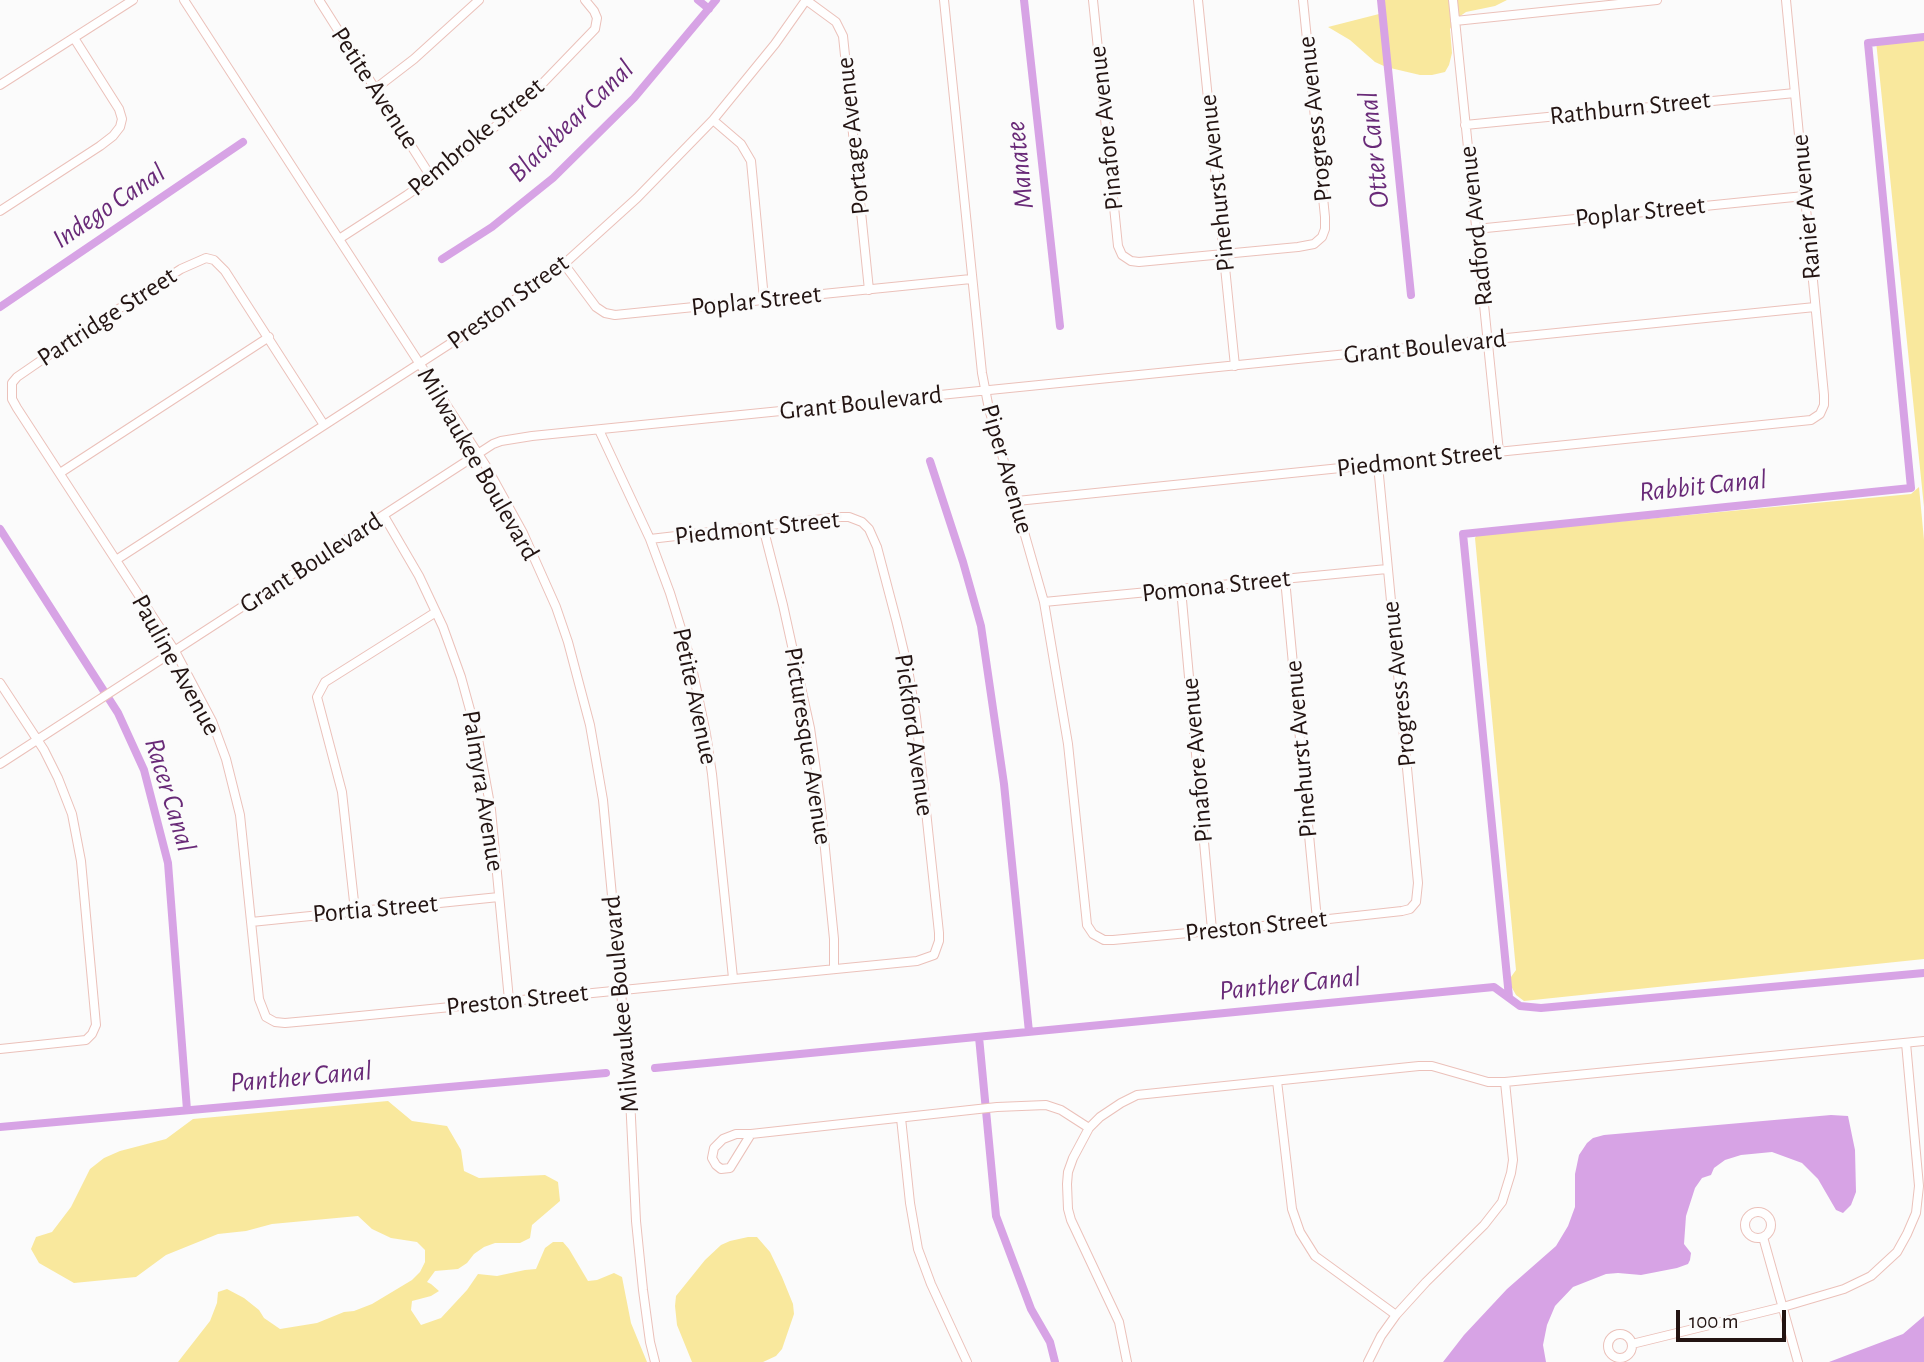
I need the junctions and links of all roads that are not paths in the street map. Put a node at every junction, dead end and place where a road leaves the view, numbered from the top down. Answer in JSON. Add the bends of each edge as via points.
{"nodes":[{"id":1,"x":133,"y":0,"type":"edge"},
{"id":2,"x":184,"y":0,"type":"edge"},
{"id":3,"x":319,"y":0,"type":"edge"},
{"id":4,"x":479,"y":0,"type":"edge"},
{"id":5,"x":585,"y":0,"type":"edge"},
{"id":6,"x":806,"y":0,"type":"edge"},
{"id":7,"x":944,"y":0,"type":"edge"},
{"id":8,"x":1093,"y":0,"type":"edge"},
{"id":9,"x":1198,"y":0,"type":"edge"},
{"id":10,"x":1303,"y":0,"type":"edge"},
{"id":11,"x":1453,"y":0,"type":"edge"},
{"id":12,"x":1657,"y":0,"type":"edge"},
{"id":13,"x":1786,"y":0,"type":"edge"},
{"id":14,"x":1455,"y":21,"type":"junction"},
{"id":15,"x":74,"y":38,"type":"junction"},
{"id":16,"x":0,"y":85,"type":"edge"},
{"id":17,"x":375,"y":89,"type":"junction"},
{"id":18,"x":1795,"y":93,"type":"junction"},
{"id":19,"x":713,"y":120,"type":"junction"},
{"id":20,"x":1465,"y":125,"type":"junction"},
{"id":21,"x":431,"y":177,"type":"junction"},
{"id":22,"x":1804,"y":196,"type":"junction"},
{"id":23,"x":0,"y":211,"type":"edge"},
{"id":24,"x":1476,"y":229,"type":"junction"},
{"id":25,"x":339,"y":239,"type":"junction"},
{"id":26,"x":1224,"y":255,"type":"junction"},
{"id":27,"x":564,"y":264,"type":"junction"},
{"id":28,"x":971,"y":279,"type":"junction"},
{"id":29,"x":869,"y":290,"type":"junction"},
{"id":30,"x":764,"y":299,"type":"junction"},
{"id":31,"x":1815,"y":307,"type":"junction"},
{"id":32,"x":268,"y":337,"type":"junction"},
{"id":33,"x":1487,"y":341,"type":"junction"},
{"id":34,"x":420,"y":363,"type":"junction"},
{"id":35,"x":1235,"y":366,"type":"junction"},
{"id":36,"x":12,"y":383,"type":"joint"},
{"id":37,"x":985,"y":391,"type":"junction"},
{"id":38,"x":1820,"y":414,"type":"joint"},
{"id":39,"x":324,"y":425,"type":"junction"},
{"id":40,"x":599,"y":430,"type":"junction"},
{"id":41,"x":1499,"y":452,"type":"junction"},
{"id":42,"x":478,"y":455,"type":"junction"},
{"id":43,"x":1378,"y":465,"type":"junction"},
{"id":44,"x":60,"y":473,"type":"junction"},
{"id":45,"x":1017,"y":501,"type":"junction"},
{"id":46,"x":384,"y":516,"type":"junction"},
{"id":47,"x":862,"y":522,"type":"joint"},
{"id":48,"x":763,"y":527,"type":"junction"},
{"id":49,"x":650,"y":539,"type":"junction"},
{"id":50,"x":116,"y":560,"type":"junction"},
{"id":51,"x":1387,"y":569,"type":"junction"},
{"id":52,"x":1285,"y":579,"type":"junction"},
{"id":53,"x":1181,"y":589,"type":"junction"},
{"id":54,"x":1044,"y":602,"type":"junction"},
{"id":55,"x":436,"y":612,"type":"junction"},
{"id":56,"x":175,"y":651,"type":"junction"},
{"id":57,"x":0,"y":683,"type":"edge"},
{"id":58,"x":38,"y":740,"type":"junction"},
{"id":59,"x":0,"y":764,"type":"edge"},
{"id":60,"x":499,"y":897,"type":"junction"},
{"id":61,"x":1416,"y":902,"type":"joint"},
{"id":62,"x":355,"y":911,"type":"junction"},
{"id":63,"x":1317,"y":919,"type":"junction"},
{"id":64,"x":251,"y":922,"type":"junction"},
{"id":65,"x":1212,"y":930,"type":"junction"},
{"id":66,"x":1093,"y":934,"type":"joint"},
{"id":67,"x":934,"y":955,"type":"joint"},
{"id":68,"x":834,"y":968,"type":"junction"},
{"id":69,"x":733,"y":978,"type":"junction"},
{"id":70,"x":621,"y":989,"type":"junction"},
{"id":71,"x":509,"y":1000,"type":"junction"},
{"id":72,"x":266,"y":1017,"type":"joint"},
{"id":73,"x":1924,"y":1041,"type":"edge"},
{"id":74,"x":1906,"y":1043,"type":"junction"},
{"id":75,"x":0,"y":1049,"type":"edge"},
{"id":76,"x":1277,"y":1081,"type":"junction"},
{"id":77,"x":1505,"y":1082,"type":"junction"},
{"id":78,"x":901,"y":1118,"type":"junction"},
{"id":79,"x":1089,"y":1128,"type":"junction"},
{"id":80,"x":751,"y":1134,"type":"junction"},
{"id":81,"x":1763,"y":1237,"type":"dead end"},
{"id":82,"x":1783,"y":1307,"type":"junction"},
{"id":83,"x":1396,"y":1315,"type":"junction"},
{"id":84,"x":1632,"y":1344,"type":"dead end"},
{"id":85,"x":655,"y":1362,"type":"edge"},
{"id":86,"x":967,"y":1362,"type":"edge"},
{"id":87,"x":1127,"y":1362,"type":"edge"},
{"id":88,"x":1368,"y":1362,"type":"edge"},
{"id":89,"x":1798,"y":1362,"type":"edge"}],
"edges":[{"from":1,"to":15,"type":"street"},
{"from":2,"to":25,"type":"street","name":"Milwaukee Boulevard"},
{"from":3,"to":17,"type":"street","name":"Petite Avenue"},
{"from":4,"to":17,"type":"street"},
{"from":5,"to":21,"type":"street","name":"Pembroke Street","via":[[597,18],[595,29],[541,85]]},
{"from":6,"to":19,"type":"street","name":"Preston Street"},
{"from":6,"to":29,"type":"street","name":"Portage Avenue","via":[[836,22],[843,36]]},
{"from":7,"to":28,"type":"street","name":"Piper Avenue"},
{"from":8,"to":26,"type":"street","name":"Pinafore Avenue","via":[[1116,237],[1122,255],[1139,262]]},
{"from":9,"to":26,"type":"street","name":"Pinehurst Avenue"},
{"from":10,"to":26,"type":"street","name":"Progress Avenue","via":[[1325,229],[1314,244]]},
{"from":11,"to":14,"type":"street","name":"Radford Avenue"},
{"from":12,"to":14,"type":"street"},
{"from":13,"to":18,"type":"street","name":"Ranier Avenue"},
{"from":14,"to":20,"type":"street","name":"Radford Avenue"},
{"from":15,"to":16,"type":"street"},
{"from":15,"to":23,"type":"street","via":[[119,109],[120,127],[100,146]]},
{"from":17,"to":21,"type":"street","name":"Petite Avenue"},
{"from":18,"to":20,"type":"street","name":"Rathburn Street"},
{"from":18,"to":22,"type":"street","name":"Ranier Avenue"},
{"from":19,"to":27,"type":"street","name":"Preston Street"},
{"from":19,"to":30,"type":"street","via":[[741,144],[751,161]]},
{"from":20,"to":24,"type":"street","name":"Radford Avenue"},
{"from":21,"to":25,"type":"street","name":"Pembroke Street"},
{"from":22,"to":24,"type":"street","name":"Poplar Street"},
{"from":22,"to":31,"type":"street","name":"Ranier Avenue"},
{"from":24,"to":33,"type":"street","name":"Radford Avenue"},
{"from":25,"to":34,"type":"street","name":"Milwaukee Boulevard"},
{"from":26,"to":35,"type":"street","name":"Pinehurst Avenue"},
{"from":27,"to":30,"type":"street","name":"Poplar Street","via":[[596,307],[615,315]]},
{"from":27,"to":34,"type":"street","name":"Preston Street"},
{"from":28,"to":29,"type":"street","name":"Poplar Street"},
{"from":28,"to":37,"type":"street","name":"Piper Avenue"},
{"from":29,"to":30,"type":"street","name":"Poplar Street"},
{"from":31,"to":33,"type":"street","name":"Grant Boulevard"},
{"from":31,"to":38,"type":"street","name":"Ranier Avenue","via":[[1824,395]]},
{"from":32,"to":36,"type":"street","name":"Partridge Street","via":[[225,271],[206,258],[189,264],[78,335]]},
{"from":32,"to":39,"type":"street"},
{"from":32,"to":44,"type":"street"},
{"from":33,"to":35,"type":"street","name":"Grant Boulevard"},
{"from":33,"to":41,"type":"street","name":"Radford Avenue"},
{"from":34,"to":39,"type":"street","name":"Preston Street"},
{"from":34,"to":42,"type":"street","name":"Milwaukee Boulevard"},
{"from":35,"to":37,"type":"street","name":"Grant Boulevard"},
{"from":36,"to":44,"type":"street","name":"Pauline Avenue","via":[[12,399]]},
{"from":37,"to":40,"type":"street","name":"Grant Boulevard"},
{"from":37,"to":45,"type":"street","name":"Piper Avenue"},
{"from":38,"to":41,"type":"street","name":"Piedmont Street","via":[[1802,422]]},
{"from":39,"to":50,"type":"street","name":"Preston Street"},
{"from":40,"to":42,"type":"street","name":"Grant Boulevard","via":[[501,441]]},
{"from":40,"to":49,"type":"street","name":"Petite Avenue"},
{"from":41,"to":43,"type":"street","name":"Piedmont Street"},
{"from":42,"to":46,"type":"street","name":"Grant Boulevard"},
{"from":42,"to":70,"type":"street","name":"Milwaukee Boulevard","via":[[542,573],[583,693],[603,800]]},
{"from":43,"to":45,"type":"street","name":"Piedmont Street"},
{"from":43,"to":51,"type":"street","name":"Progress Avenue"},
{"from":44,"to":50,"type":"street","name":"Pauline Avenue"},
{"from":45,"to":54,"type":"street","name":"Piper Avenue"},
{"from":46,"to":55,"type":"street","name":"Palmyra Avenue"},
{"from":46,"to":56,"type":"street","name":"Grant Boulevard"},
{"from":47,"to":48,"type":"street","name":"Piedmont Street","via":[[841,517]]},
{"from":47,"to":67,"type":"street","name":"Pickford Avenue","via":[[880,560],[916,717],[939,933]]},
{"from":48,"to":49,"type":"street","name":"Piedmont Street"},
{"from":48,"to":68,"type":"street","name":"Picturesque Avenue","via":[[812,737]]},
{"from":49,"to":69,"type":"street","name":"Petite Avenue","via":[[686,645],[706,734]]},
{"from":50,"to":56,"type":"street","name":"Pauline Avenue"},
{"from":51,"to":52,"type":"street","name":"Pomona Street"},
{"from":51,"to":61,"type":"street","name":"Progress Avenue","via":[[1418,883]]},
{"from":52,"to":53,"type":"street","name":"Pomona Street"},
{"from":52,"to":63,"type":"street","name":"Pinehurst Avenue"},
{"from":53,"to":54,"type":"street","name":"Pomona Street"},
{"from":53,"to":65,"type":"street","name":"Pinafore Avenue"},
{"from":54,"to":66,"type":"street","name":"Piper Avenue","via":[[1068,744],[1087,925]]},
{"from":55,"to":60,"type":"street","name":"Palmyra Avenue","via":[[478,739],[491,810]]},
{"from":55,"to":62,"type":"street","via":[[325,682],[317,697],[342,792]]},
{"from":56,"to":58,"type":"street","name":"Grant Boulevard"},
{"from":56,"to":64,"type":"street","name":"Pauline Avenue","via":[[206,709],[228,766],[240,815]]},
{"from":57,"to":58,"type":"street"},
{"from":58,"to":59,"type":"street","name":"Grant Boulevard"},
{"from":58,"to":75,"type":"street","via":[[58,778],[75,827],[96,1025],[86,1040]]},
{"from":60,"to":62,"type":"street","name":"Portia Street"},
{"from":60,"to":71,"type":"street","name":"Palmyra Avenue"},
{"from":61,"to":63,"type":"street","name":"Preston Street","via":[[1402,911]]},
{"from":62,"to":64,"type":"street","name":"Portia Street"},
{"from":63,"to":65,"type":"street","name":"Preston Street"},
{"from":64,"to":72,"type":"street","name":"Pauline Avenue","via":[[259,999]]},
{"from":65,"to":66,"type":"street","name":"Preston Street","via":[[1113,940]]},
{"from":67,"to":68,"type":"street","name":"Preston Street","via":[[917,961]]},
{"from":68,"to":69,"type":"street","name":"Preston Street"},
{"from":69,"to":70,"type":"street","name":"Preston Street"},
{"from":70,"to":71,"type":"street","name":"Preston Street"},
{"from":70,"to":85,"type":"street","name":"Milwaukee Boulevard","via":[[643,1290]]},
{"from":71,"to":72,"type":"street","name":"Preston Street","via":[[285,1023]]},
{"from":73,"to":74,"type":"street"},
{"from":74,"to":77,"type":"street"},
{"from":74,"to":82,"type":"street","via":[[1919,1186],[1916,1213],[1907,1234],[1897,1252],[1871,1276]]},
{"from":76,"to":77,"type":"street","via":[[1432,1066]]},
{"from":76,"to":79,"type":"street","via":[[1137,1095]]},
{"from":76,"to":83,"type":"street","via":[[1292,1209],[1300,1232],[1315,1256]]},
{"from":77,"to":83,"type":"street","via":[[1513,1160],[1502,1202]]},
{"from":78,"to":79,"type":"street","via":[[1046,1105]]},
{"from":78,"to":80,"type":"street"},
{"from":78,"to":86,"type":"street","via":[[918,1249]]},
{"from":79,"to":87,"type":"street","via":[[1068,1172],[1068,1209],[1119,1322]]},
{"from":80,"to":80,"type":"street","via":[[723,1139],[712,1158],[716,1165],[730,1168]]},
{"from":81,"to":82,"type":"street"},
{"from":82,"to":84,"type":"street"},
{"from":82,"to":89,"type":"street"},
{"from":83,"to":88,"type":"street"}]}
